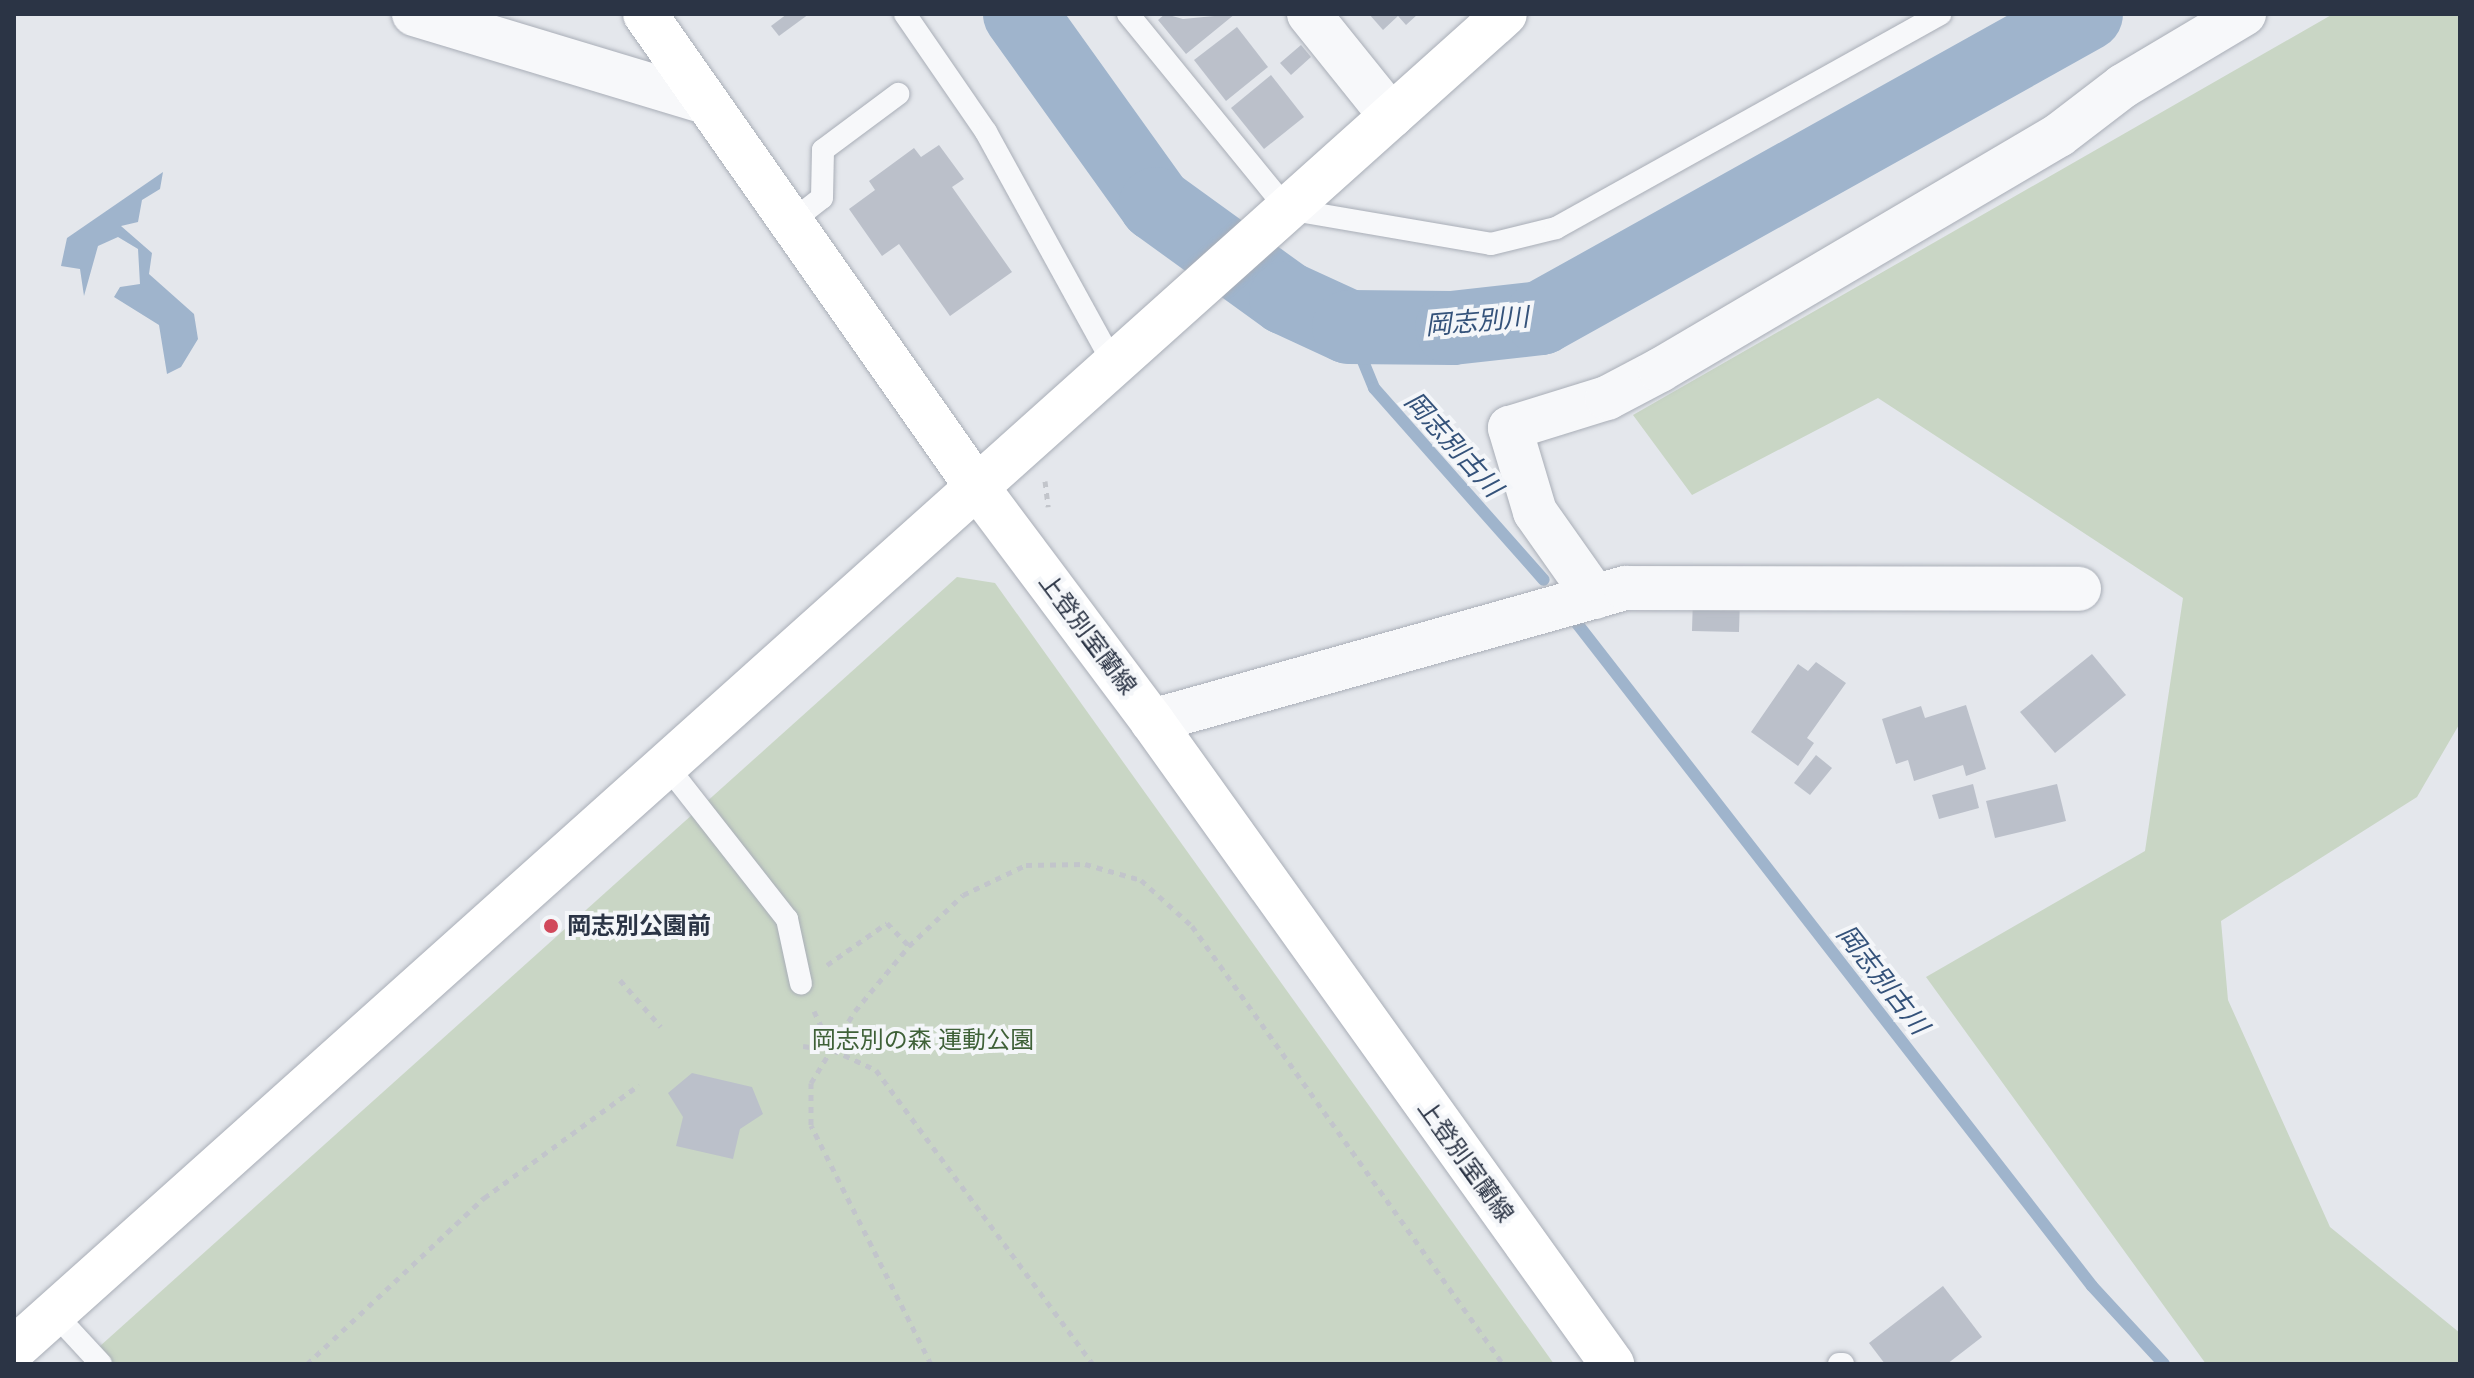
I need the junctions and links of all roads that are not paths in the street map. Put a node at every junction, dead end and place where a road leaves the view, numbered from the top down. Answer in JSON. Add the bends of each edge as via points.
{"nodes":[{"id":1,"x":414,"y":14,"type":"edge"},
{"id":2,"x":645,"y":14,"type":"edge"},
{"id":3,"x":905,"y":14,"type":"edge"},
{"id":4,"x":1128,"y":14,"type":"edge"},
{"id":5,"x":1309,"y":14,"type":"edge"},
{"id":6,"x":1505,"y":14,"type":"edge"},
{"id":7,"x":1941,"y":14,"type":"edge"},
{"id":8,"x":2244,"y":14,"type":"edge"},
{"id":9,"x":898,"y":94,"type":"dead end"},
{"id":10,"x":706,"y":102,"type":"junction"},
{"id":11,"x":1391,"y":116,"type":"junction"},
{"id":12,"x":1279,"y":216,"type":"junction"},
{"id":13,"x":791,"y":222,"type":"junction"},
{"id":14,"x":1129,"y":350,"type":"junction"},
{"id":15,"x":974,"y":483,"type":"junction"},
{"id":16,"x":2079,"y":589,"type":"dead end"},
{"id":17,"x":1595,"y":597,"type":"junction"},
{"id":18,"x":1152,"y":721,"type":"junction"},
{"id":19,"x":663,"y":761,"type":"junction"},
{"id":20,"x":801,"y":984,"type":"road end"},
{"id":21,"x":54,"y":1313,"type":"junction"},
{"id":22,"x":14,"y":1349,"type":"edge"},
{"id":23,"x":101,"y":1364,"type":"edge"},
{"id":24,"x":1612,"y":1364,"type":"edge"}],
"edges":[{"from":1,"to":10,"type":"street"},
{"from":2,"to":10,"type":"street","name":"上登別室蘭線"},
{"from":3,"to":14,"type":"lane"},
{"from":4,"to":12,"type":"lane"},
{"from":5,"to":11,"type":"street"},
{"from":6,"to":11,"type":"street"},
{"from":7,"to":12,"type":"lane","via":[[1556,228],[1491,244]]},
{"from":8,"to":17,"type":"street","via":[[2123,86],[2059,135],[1660,370],[1607,398],[1510,428],[1535,512]]},
{"from":9,"to":13,"type":"lane","via":[[823,150],[822,198]]},
{"from":10,"to":13,"type":"street","name":"上登別室蘭線"},
{"from":11,"to":12,"type":"street"},
{"from":12,"to":14,"type":"street"},
{"from":13,"to":15,"type":"street","name":"上登別室蘭線"},
{"from":14,"to":15,"type":"street"},
{"from":15,"to":18,"type":"street","name":"上登別室蘭線"},
{"from":15,"to":19,"type":"street"},
{"from":16,"to":17,"type":"street","via":[[1740,584],[1626,588]]},
{"from":17,"to":18,"type":"street"},
{"from":18,"to":24,"type":"street","name":"上登別室蘭線"},
{"from":19,"to":20,"type":"lane","via":[[787,919]]},
{"from":19,"to":21,"type":"street"},
{"from":21,"to":22,"type":"street"},
{"from":21,"to":23,"type":"lane"}]}
